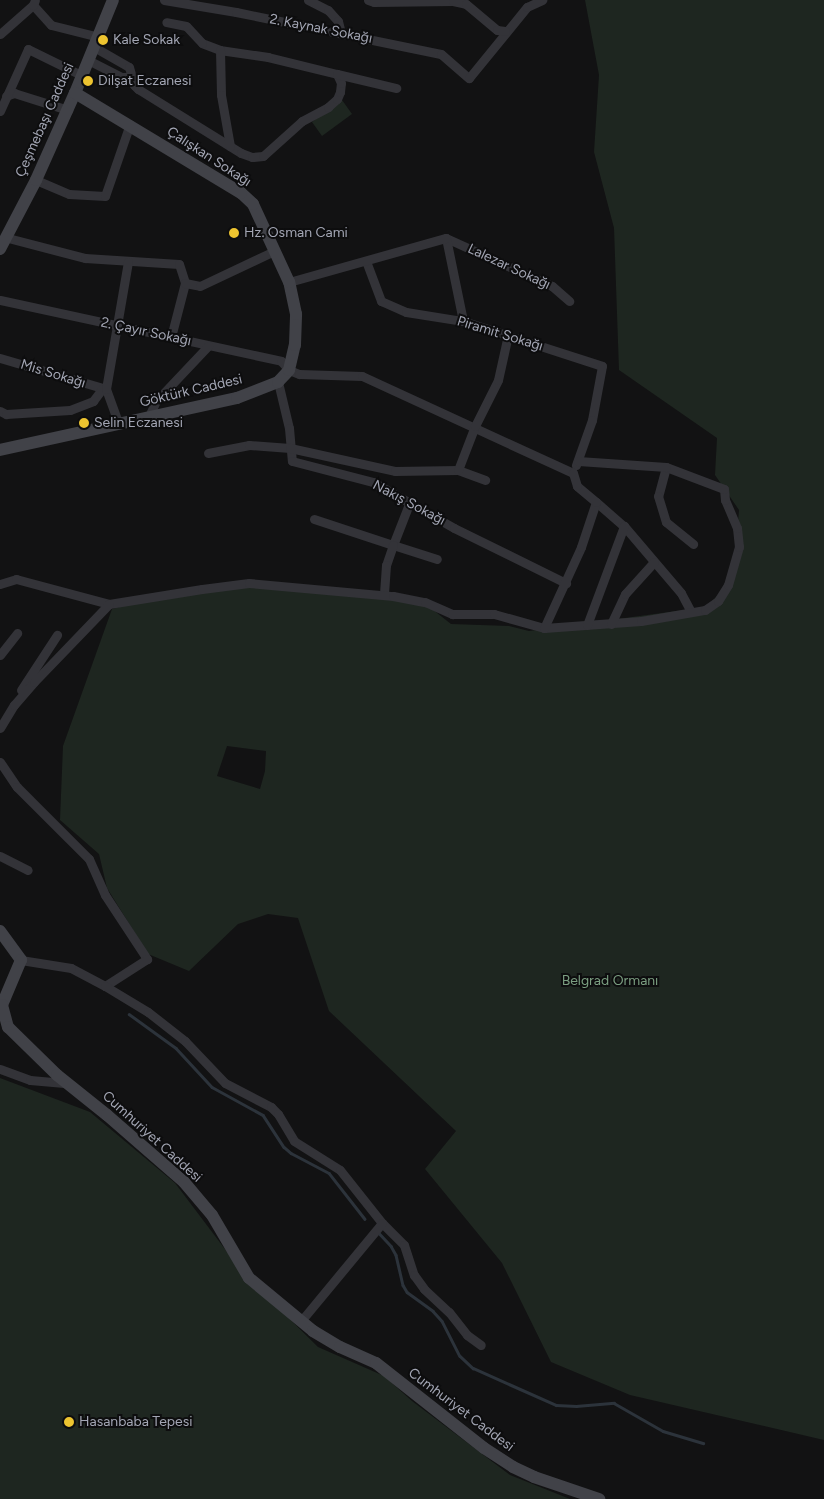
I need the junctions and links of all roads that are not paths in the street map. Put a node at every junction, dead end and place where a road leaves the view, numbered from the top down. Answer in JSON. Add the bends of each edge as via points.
{"nodes":[{"id":1,"x":113,"y":0,"type":"edge"},
{"id":2,"x":164,"y":0,"type":"edge"},
{"id":3,"x":308,"y":0,"type":"edge"},
{"id":4,"x":368,"y":0,"type":"edge"},
{"id":5,"x":519,"y":0,"type":"edge"},
{"id":6,"x":542,"y":0,"type":"edge"},
{"id":7,"x":34,"y":2,"type":"edge"},
{"id":8,"x":526,"y":7,"type":"junction"},
{"id":9,"x":166,"y":22,"type":"dead end"},
{"id":10,"x":505,"y":32,"type":"junction"},
{"id":11,"x":341,"y":33,"type":"junction"},
{"id":12,"x":0,"y":34,"type":"edge"},
{"id":13,"x":96,"y":42,"type":"junction"},
{"id":14,"x":220,"y":50,"type":"junction"},
{"id":15,"x":88,"y":60,"type":"junction"},
{"id":16,"x":337,"y":74,"type":"junction"},
{"id":17,"x":81,"y":76,"type":"junction"},
{"id":18,"x":131,"y":77,"type":"junction"},
{"id":19,"x":396,"y":88,"type":"dead end"},
{"id":20,"x":75,"y":93,"type":"junction"},
{"id":21,"x":3,"y":96,"type":"edge"},
{"id":22,"x":68,"y":110,"type":"junction"},
{"id":23,"x":0,"y":111,"type":"edge"},
{"id":24,"x":130,"y":124,"type":"junction"},
{"id":25,"x":230,"y":146,"type":"junction"},
{"id":26,"x":36,"y":180,"type":"junction"},
{"id":27,"x":8,"y":238,"type":"junction"},
{"id":28,"x":446,"y":238,"type":"junction"},
{"id":29,"x":0,"y":249,"type":"edge"},
{"id":30,"x":274,"y":251,"type":"junction"},
{"id":31,"x":366,"y":261,"type":"junction"},
{"id":32,"x":128,"y":262,"type":"junction"},
{"id":33,"x":289,"y":282,"type":"junction"},
{"id":34,"x":185,"y":283,"type":"junction"},
{"id":35,"x":0,"y":300,"type":"edge"},
{"id":36,"x":569,"y":301,"type":"dead end"},
{"id":37,"x":463,"y":320,"type":"junction"},
{"id":38,"x":118,"y":326,"type":"junction"},
{"id":39,"x":508,"y":335,"type":"junction"},
{"id":40,"x":171,"y":337,"type":"junction"},
{"id":41,"x":208,"y":346,"type":"junction"},
{"id":42,"x":0,"y":358,"type":"edge"},
{"id":43,"x":289,"y":370,"type":"junction"},
{"id":44,"x":278,"y":382,"type":"junction"},
{"id":45,"x":104,"y":389,"type":"junction"},
{"id":46,"x":0,"y":411,"type":"edge"},
{"id":47,"x":148,"y":416,"type":"junction"},
{"id":48,"x":118,"y":422,"type":"junction"},
{"id":49,"x":475,"y":426,"type":"junction"},
{"id":50,"x":290,"y":448,"type":"junction"},
{"id":51,"x":0,"y":450,"type":"edge"},
{"id":52,"x":208,"y":453,"type":"dead end"},
{"id":53,"x":578,"y":461,"type":"junction"},
{"id":54,"x":666,"y":467,"type":"junction"},
{"id":55,"x":458,"y":470,"type":"junction"},
{"id":56,"x":573,"y":472,"type":"junction"},
{"id":57,"x":485,"y":480,"type":"dead end"},
{"id":58,"x":596,"y":502,"type":"junction"},
{"id":59,"x":409,"y":504,"type":"junction"},
{"id":60,"x":314,"y":519,"type":"dead end"},
{"id":61,"x":624,"y":526,"type":"junction"},
{"id":62,"x":693,"y":544,"type":"dead end"},
{"id":63,"x":393,"y":545,"type":"junction"},
{"id":64,"x":437,"y":559,"type":"dead end"},
{"id":65,"x":654,"y":562,"type":"junction"},
{"id":66,"x":566,"y":583,"type":"junction"},
{"id":67,"x":0,"y":584,"type":"edge"},
{"id":68,"x":384,"y":595,"type":"junction"},
{"id":69,"x":109,"y":604,"type":"junction"},
{"id":70,"x":691,"y":612,"type":"junction"},
{"id":71,"x":611,"y":624,"type":"junction"},
{"id":72,"x":587,"y":625,"type":"junction"},
{"id":73,"x":544,"y":628,"type":"junction"},
{"id":74,"x":17,"y":633,"type":"dead end"},
{"id":75,"x":57,"y":634,"type":"dead end"},
{"id":76,"x":0,"y":654,"type":"edge"},
{"id":77,"x":0,"y":721,"type":"edge"},
{"id":78,"x":0,"y":728,"type":"edge"},
{"id":79,"x":0,"y":762,"type":"edge"},
{"id":80,"x":0,"y":856,"type":"edge"},
{"id":81,"x":28,"y":870,"type":"dead end"},
{"id":82,"x":0,"y":932,"type":"edge"},
{"id":83,"x":21,"y":960,"type":"junction"},
{"id":84,"x":105,"y":986,"type":"junction"},
{"id":85,"x":1,"y":1004,"type":"edge"},
{"id":86,"x":0,"y":1069,"type":"edge"},
{"id":87,"x":67,"y":1083,"type":"junction"},
{"id":88,"x":382,"y":1223,"type":"junction"},
{"id":89,"x":301,"y":1321,"type":"junction"},
{"id":90,"x":481,"y":1345,"type":"dead end"},
{"id":91,"x":599,"y":1499,"type":"edge"}],
"edges":[{"from":1,"to":13,"type":"main road","name":"Çeşmebaşı Caddesi"},
{"from":2,"to":11,"type":"street","name":"2. Kaynak Sokağı"},
{"from":3,"to":11,"type":"street","via":[[328,10],[338,21]]},
{"from":4,"to":10,"type":"street","via":[[460,2],[497,30]]},
{"from":5,"to":8,"type":"street"},
{"from":6,"to":8,"type":"street"},
{"from":7,"to":12,"type":"street"},
{"from":7,"to":13,"type":"street","via":[[51,24]]},
{"from":8,"to":10,"type":"street"},
{"from":9,"to":14,"type":"street","via":[[186,26],[202,43]]},
{"from":10,"to":11,"type":"street","name":"2. Kaynak Sokağı","via":[[469,78],[441,54]]},
{"from":13,"to":15,"type":"main road","name":"Çeşmebaşı Caddesi"},
{"from":13,"to":18,"type":"street","via":[[129,67]]},
{"from":14,"to":16,"type":"street","via":[[268,57]]},
{"from":14,"to":25,"type":"street","via":[[221,95]]},
{"from":15,"to":17,"type":"main road","name":"Çeşmebaşı Caddesi"},
{"from":15,"to":18,"type":"street","via":[[122,77]]},
{"from":16,"to":19,"type":"street"},
{"from":16,"to":25,"type":"street","via":[[341,83],[337,99],[302,121],[263,156],[252,157]]},
{"from":17,"to":20,"type":"main road","name":"Çeşmebaşı Caddesi"},
{"from":17,"to":21,"type":"street","via":[[28,49]]},
{"from":18,"to":25,"type":"street","via":[[138,90]]},
{"from":20,"to":22,"type":"main road","name":"Çeşmebaşı Caddesi"},
{"from":20,"to":24,"type":"main road","name":"Çalışkan Sokağı"},
{"from":21,"to":22,"type":"street","via":[[14,92]]},
{"from":21,"to":23,"type":"street"},
{"from":22,"to":26,"type":"main road","name":"Çeşmebaşı Caddesi"},
{"from":24,"to":26,"type":"street","via":[[105,196],[70,194]]},
{"from":24,"to":30,"type":"main road","name":"Çalışkan Sokağı","via":[[241,193],[260,215]]},
{"from":26,"to":27,"type":"main road","name":"Çeşmebaşı Caddesi"},
{"from":27,"to":29,"type":"main road","name":"Çeşmebaşı Caddesi"},
{"from":27,"to":32,"type":"street","via":[[84,258]]},
{"from":28,"to":31,"type":"street"},
{"from":28,"to":36,"type":"street","name":"Lalezar Sokağı","via":[[552,286]]},
{"from":28,"to":37,"type":"street"},
{"from":30,"to":33,"type":"main road","name":"Çalışkan Sokağı"},
{"from":30,"to":34,"type":"street","via":[[200,286]]},
{"from":31,"to":33,"type":"street"},
{"from":31,"to":37,"type":"street","name":"Piramit Sokağı","via":[[381,301],[406,312]]},
{"from":32,"to":34,"type":"street","via":[[179,264]]},
{"from":32,"to":38,"type":"street"},
{"from":33,"to":43,"type":"main road","name":"Çalışkan Sokağı","via":[[296,314],[295,345]]},
{"from":34,"to":40,"type":"street"},
{"from":35,"to":38,"type":"street","name":"2. Çayır Sokağı"},
{"from":37,"to":39,"type":"street","name":"Piramit Sokağı"},
{"from":38,"to":40,"type":"street","name":"2. Çayır Sokağı"},
{"from":38,"to":45,"type":"street"},
{"from":39,"to":49,"type":"street","via":[[498,380]]},
{"from":39,"to":53,"type":"street","name":"Piramit Sokağı","via":[[602,366],[592,420]]},
{"from":40,"to":41,"type":"street","name":"2. Çayır Sokağı"},
{"from":41,"to":43,"type":"street","name":"2. Çayır Sokağı","via":[[281,361]]},
{"from":41,"to":47,"type":"street","via":[[156,401]]},
{"from":42,"to":45,"type":"street","name":"Mis Sokağı"},
{"from":43,"to":44,"type":"main road","name":"Göktürk Caddesi"},
{"from":43,"to":49,"type":"street","via":[[299,374],[362,376]]},
{"from":44,"to":47,"type":"main road","name":"Göktürk Caddesi","via":[[237,398]]},
{"from":44,"to":50,"type":"street","via":[[289,428]]},
{"from":45,"to":46,"type":"street","via":[[93,401],[70,410],[6,414]]},
{"from":45,"to":48,"type":"street"},
{"from":47,"to":48,"type":"main road","name":"Göktürk Caddesi"},
{"from":48,"to":51,"type":"main road","name":"Göktürk Caddesi"},
{"from":49,"to":55,"type":"street"},
{"from":49,"to":56,"type":"street"},
{"from":50,"to":52,"type":"street","via":[[249,445]]},
{"from":50,"to":55,"type":"street","via":[[395,471]]},
{"from":50,"to":59,"type":"street","name":"Nakış Sokağı","via":[[292,461],[373,482]]},
{"from":53,"to":54,"type":"street"},
{"from":53,"to":56,"type":"street"},
{"from":54,"to":62,"type":"street","via":[[658,496],[666,522]]},
{"from":54,"to":70,"type":"street","via":[[724,489],[738,537],[737,557],[724,594],[712,606]]},
{"from":55,"to":57,"type":"street"},
{"from":56,"to":58,"type":"street","via":[[577,486]]},
{"from":58,"to":61,"type":"street"},
{"from":58,"to":66,"type":"street"},
{"from":59,"to":63,"type":"street"},
{"from":59,"to":66,"type":"street","name":"Nakış Sokağı"},
{"from":60,"to":63,"type":"street"},
{"from":61,"to":65,"type":"street"},
{"from":61,"to":72,"type":"street"},
{"from":63,"to":64,"type":"street"},
{"from":63,"to":68,"type":"street","via":[[386,565]]},
{"from":65,"to":70,"type":"street","via":[[681,593]]},
{"from":65,"to":71,"type":"street","via":[[625,594]]},
{"from":66,"to":73,"type":"street"},
{"from":67,"to":69,"type":"street","via":[[16,579]]},
{"from":68,"to":69,"type":"street","via":[[250,583]]},
{"from":68,"to":73,"type":"street","via":[[425,602],[452,614],[494,614]]},
{"from":69,"to":78,"type":"street","via":[[34,682]]},
{"from":70,"to":71,"type":"street"},
{"from":71,"to":72,"type":"street"},
{"from":72,"to":73,"type":"street"},
{"from":74,"to":76,"type":"street"},
{"from":75,"to":77,"type":"street"},
{"from":79,"to":84,"type":"street","via":[[17,787],[90,859],[105,895],[147,959]]},
{"from":80,"to":81,"type":"street"},
{"from":82,"to":83,"type":"main road"},
{"from":83,"to":84,"type":"street","via":[[71,968]]},
{"from":83,"to":85,"type":"main road","name":"Cumhuriyet Caddesi"},
{"from":84,"to":88,"type":"street","via":[[148,1012],[185,1041],[225,1083],[271,1107],[294,1141],[340,1170]]},
{"from":85,"to":87,"type":"main road","name":"Cumhuriyet Caddesi","via":[[8,1027]]},
{"from":86,"to":87,"type":"street","via":[[30,1080]]},
{"from":87,"to":89,"type":"main road","name":"Cumhuriyet Caddesi","via":[[184,1182],[212,1215],[250,1278]]},
{"from":88,"to":89,"type":"street"},
{"from":88,"to":90,"type":"street","via":[[404,1245],[421,1285],[467,1335]]},
{"from":89,"to":91,"type":"main road","name":"Cumhuriyet Caddesi","via":[[340,1347],[376,1363],[476,1443],[512,1467]]}]}
